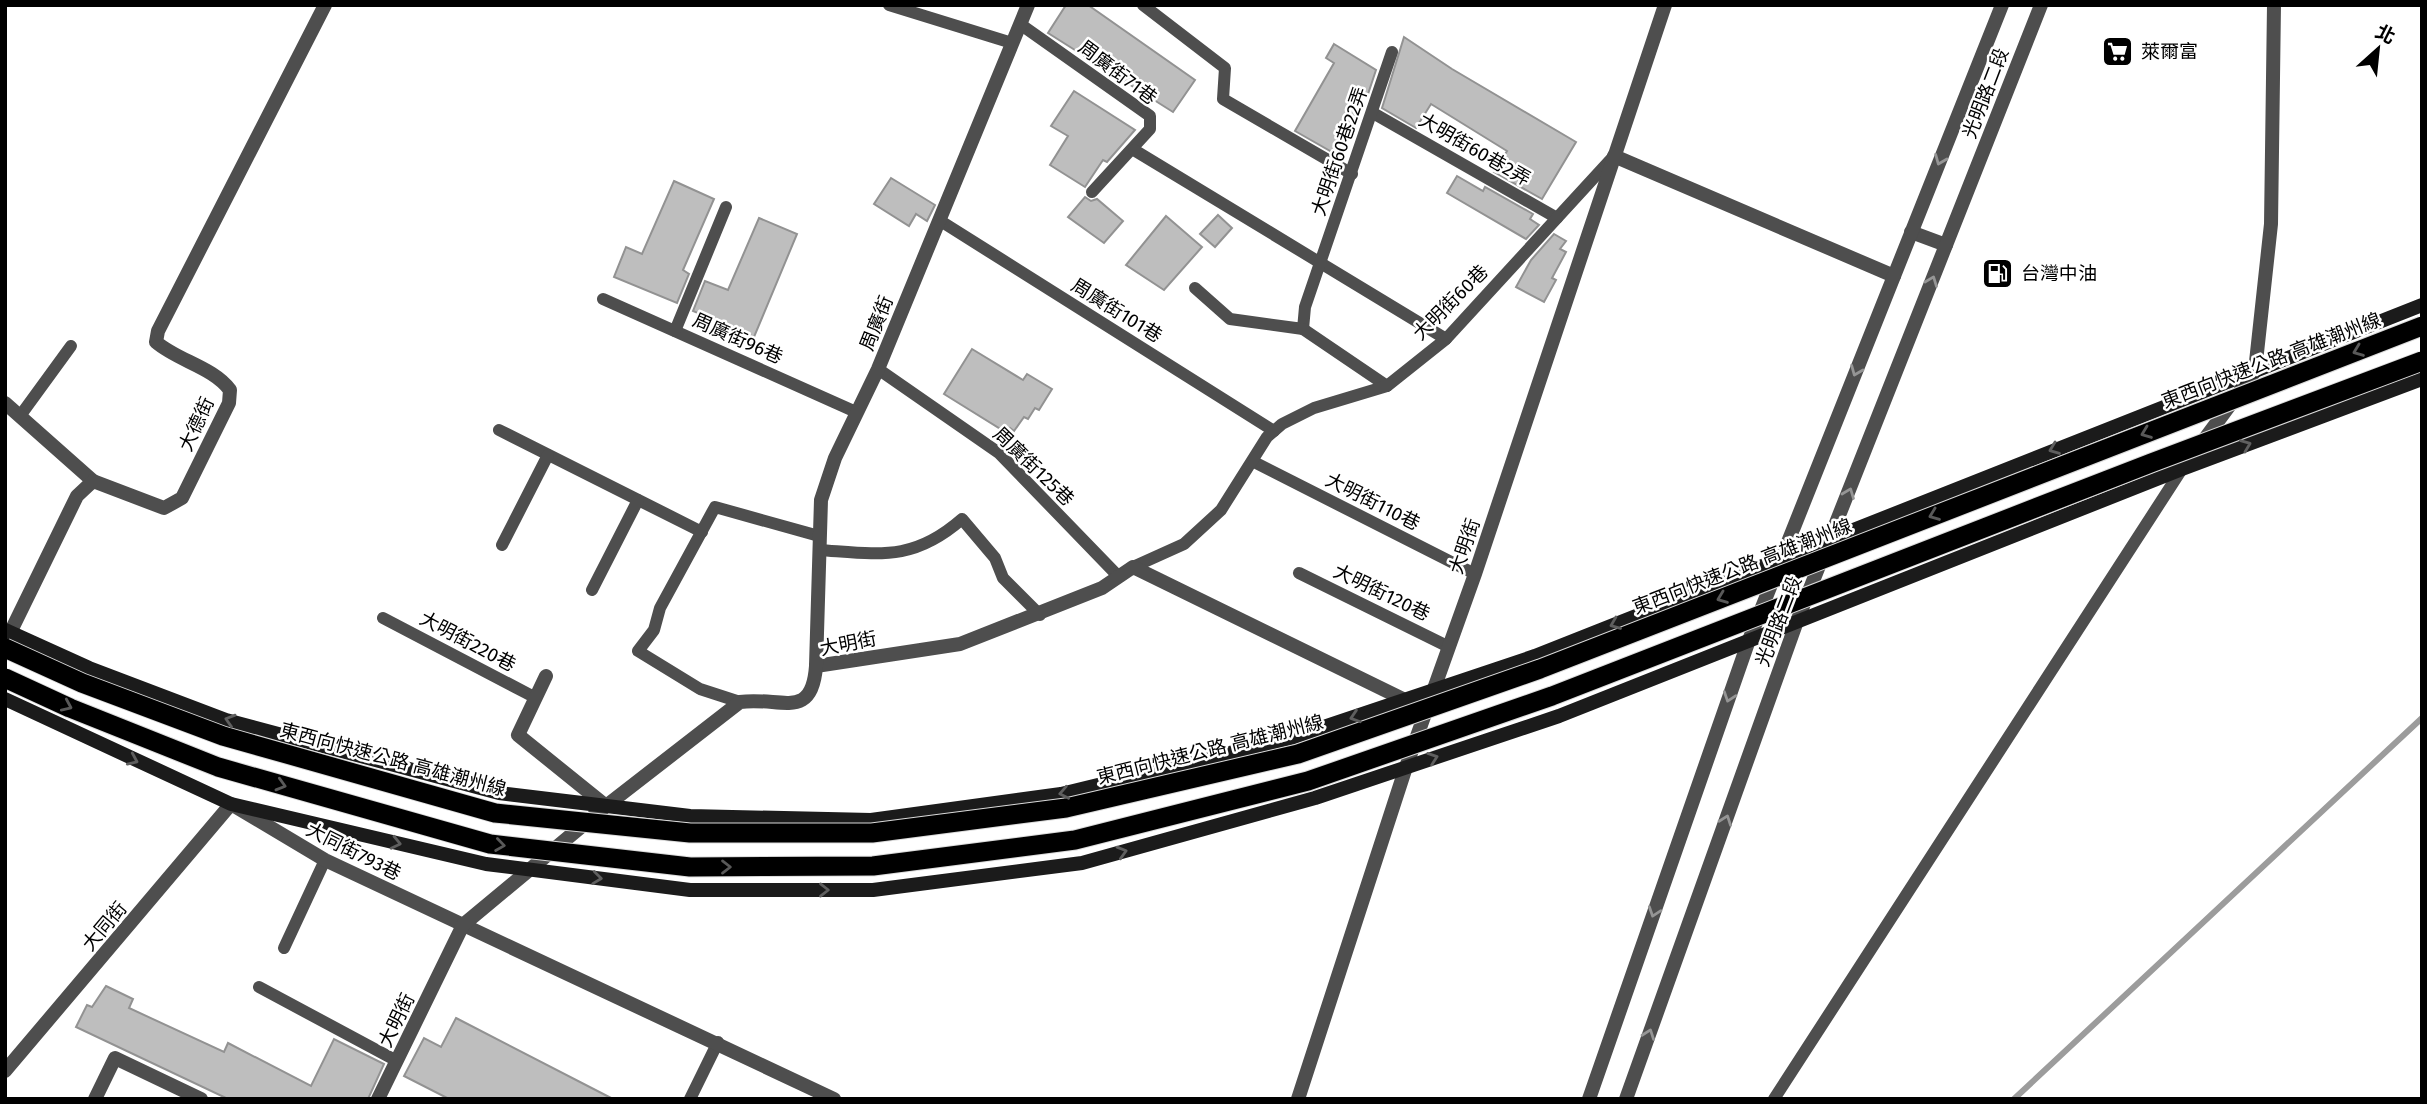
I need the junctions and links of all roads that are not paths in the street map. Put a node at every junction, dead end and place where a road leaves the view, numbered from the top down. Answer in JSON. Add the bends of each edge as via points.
{"nodes":[{"id":1,"x":325,"y":5,"type":"edge"},
{"id":2,"x":888,"y":5,"type":"edge"},
{"id":3,"x":1028,"y":5,"type":"edge"},
{"id":4,"x":1143,"y":5,"type":"edge"},
{"id":5,"x":1665,"y":5,"type":"edge"},
{"id":6,"x":2002,"y":5,"type":"edge"},
{"id":7,"x":2040,"y":5,"type":"edge"},
{"id":8,"x":2274,"y":5,"type":"edge"},
{"id":9,"x":1020,"y":24,"type":"junction"},
{"id":10,"x":1012,"y":43,"type":"junction"},
{"id":11,"x":1392,"y":52,"type":"dead end"},
{"id":12,"x":1373,"y":113,"type":"junction"},
{"id":13,"x":1134,"y":150,"type":"junction"},
{"id":14,"x":1614,"y":156,"type":"junction"},
{"id":15,"x":1352,"y":174,"type":"junction"},
{"id":16,"x":1092,"y":192,"type":"dead end"},
{"id":17,"x":726,"y":208,"type":"dead end"},
{"id":18,"x":1557,"y":218,"type":"junction"},
{"id":19,"x":939,"y":220,"type":"junction"},
{"id":20,"x":1911,"y":232,"type":"junction"},
{"id":21,"x":1946,"y":244,"type":"junction"},
{"id":22,"x":1321,"y":263,"type":"junction"},
{"id":23,"x":1894,"y":276,"type":"junction"},
{"id":24,"x":1195,"y":288,"type":"dead end"},
{"id":25,"x":603,"y":299,"type":"dead end"},
{"id":26,"x":2422,"y":305,"type":"edge"},
{"id":27,"x":2422,"y":326,"type":"edge"},
{"id":28,"x":1303,"y":330,"type":"junction"},
{"id":29,"x":675,"y":331,"type":"junction"},
{"id":30,"x":1446,"y":339,"type":"junction"},
{"id":31,"x":71,"y":346,"type":"dead end"},
{"id":32,"x":2422,"y":361,"type":"edge"},
{"id":33,"x":878,"y":369,"type":"junction"},
{"id":34,"x":2255,"y":370,"type":"junction"},
{"id":35,"x":2422,"y":379,"type":"edge"},
{"id":36,"x":1387,"y":386,"type":"junction"},
{"id":37,"x":5,"y":403,"type":"edge"},
{"id":38,"x":856,"y":412,"type":"junction"},
{"id":39,"x":20,"y":416,"type":"junction"},
{"id":40,"x":499,"y":430,"type":"dead end"},
{"id":41,"x":1274,"y":431,"type":"junction"},
{"id":42,"x":548,"y":455,"type":"junction"},
{"id":43,"x":1254,"y":462,"type":"junction"},
{"id":44,"x":2182,"y":470,"type":"junction"},
{"id":45,"x":93,"y":481,"type":"junction"},
{"id":46,"x":638,"y":500,"type":"junction"},
{"id":47,"x":702,"y":532,"type":"junction"},
{"id":48,"x":1832,"y":537,"type":"junction"},
{"id":49,"x":819,"y":543,"type":"junction"},
{"id":50,"x":502,"y":545,"type":"dead end"},
{"id":51,"x":1782,"y":558,"type":"junction"},
{"id":52,"x":1133,"y":567,"type":"junction"},
{"id":53,"x":1299,"y":573,"type":"dead end"},
{"id":54,"x":1475,"y":574,"type":"junction"},
{"id":55,"x":1119,"y":577,"type":"junction"},
{"id":56,"x":592,"y":590,"type":"dead end"},
{"id":57,"x":1040,"y":615,"type":"junction"},
{"id":58,"x":383,"y":618,"type":"dead end"},
{"id":59,"x":1796,"y":624,"type":"junction"},
{"id":60,"x":7,"y":637,"type":"edge"},
{"id":61,"x":1749,"y":640,"type":"junction"},
{"id":62,"x":1449,"y":646,"type":"junction"},
{"id":63,"x":816,"y":666,"type":"junction"},
{"id":64,"x":546,"y":676,"type":"dead end"},
{"id":65,"x":5,"y":678,"type":"edge"},
{"id":66,"x":1433,"y":690,"type":"junction"},
{"id":67,"x":536,"y":698,"type":"junction"},
{"id":68,"x":5,"y":699,"type":"edge"},
{"id":69,"x":1405,"y":700,"type":"junction"},
{"id":70,"x":740,"y":702,"type":"junction"},
{"id":71,"x":1406,"y":767,"type":"junction"},
{"id":72,"x":232,"y":804,"type":"junction"},
{"id":73,"x":606,"y":806,"type":"junction"},
{"id":74,"x":325,"y":860,"type":"junction"},
{"id":75,"x":530,"y":870,"type":"junction"},
{"id":76,"x":463,"y":925,"type":"junction"},
{"id":77,"x":284,"y":948,"type":"dead end"},
{"id":78,"x":259,"y":987,"type":"dead end"},
{"id":79,"x":718,"y":1042,"type":"junction"},
{"id":80,"x":397,"y":1061,"type":"junction"},
{"id":81,"x":5,"y":1072,"type":"edge"},
{"id":82,"x":95,"y":1099,"type":"edge"},
{"id":83,"x":201,"y":1099,"type":"edge"},
{"id":84,"x":378,"y":1099,"type":"edge"},
{"id":85,"x":690,"y":1099,"type":"edge"},
{"id":86,"x":834,"y":1099,"type":"edge"},
{"id":87,"x":1298,"y":1099,"type":"edge"},
{"id":88,"x":1589,"y":1099,"type":"edge"},
{"id":89,"x":1626,"y":1099,"type":"edge"},
{"id":90,"x":1774,"y":1099,"type":"edge"}],
"edges":[{"from":1,"to":45,"type":"street","name":"大德街","via":[[158,331],[156,341],[165,349],[223,380],[230,390],[229,403],[182,498],[173,505],[164,508]]},
{"from":2,"to":10,"type":"lane"},
{"from":3,"to":9,"type":"street","name":"周廣街"},
{"from":4,"to":15,"type":"lane","via":[[1225,68],[1223,99]]},
{"from":5,"to":14,"type":"street","name":"大明街"},
{"from":6,"to":20,"type":"street","name":"光明路二段","one_way":true},
{"from":7,"to":21,"type":"street","name":"光明路二段"},
{"from":8,"to":34,"type":"street","via":[[2271,224]]},
{"from":9,"to":10,"type":"street","name":"周廣街"},
{"from":9,"to":13,"type":"lane","name":"周廣街71巷","via":[[1150,116],[1150,129]]},
{"from":10,"to":19,"type":"street","name":"周廣街"},
{"from":11,"to":12,"type":"lane","name":"大明街60巷22弄"},
{"from":12,"to":15,"type":"lane","name":"大明街60巷22弄"},
{"from":12,"to":18,"type":"lane","name":"大明街60巷2弄"},
{"from":13,"to":16,"type":"lane","name":"周廣街71巷"},
{"from":13,"to":22,"type":"lane"},
{"from":14,"to":18,"type":"lane","name":"大明街60巷"},
{"from":14,"to":23,"type":"street"},
{"from":14,"to":54,"type":"street","name":"大明街"},
{"from":15,"to":22,"type":"lane","name":"大明街60巷22弄"},
{"from":17,"to":29,"type":"lane"},
{"from":18,"to":30,"type":"lane","name":"大明街60巷"},
{"from":19,"to":33,"type":"street","name":"周廣街"},
{"from":19,"to":41,"type":"lane","name":"周廣街101巷"},
{"from":20,"to":21,"type":"street"},
{"from":20,"to":23,"type":"street","name":"光明路二段"},
{"from":48,"to":21,"type":"street","name":"光明路二段","one_way":true},
{"from":22,"to":28,"type":"lane","name":"大明街60巷22弄","via":[[1304,307]]},
{"from":22,"to":30,"type":"lane"},
{"from":23,"to":51,"type":"street","name":"光明路二段","one_way":true},
{"from":24,"to":28,"type":"lane","via":[[1230,319]]},
{"from":25,"to":29,"type":"lane","name":"周廣街96巷"},
{"from":26,"to":34,"type":"main road"},
{"from":27,"to":60,"type":"highway","name":"東西向快速公路 高雄潮州線","one_way":true,"bridge":true,"via":[[1540,669],[1297,754],[1066,808],[872,833],[690,833],[495,813],[223,736],[82,683]]},
{"from":28,"to":36,"type":"lane"},
{"from":29,"to":38,"type":"lane","name":"周廣街96巷"},
{"from":30,"to":36,"type":"lane","name":"大明街60巷"},
{"from":31,"to":39,"type":"lane"},
{"from":65,"to":32,"type":"highway","one_way":true,"bridge":true,"via":[[218,767],[491,844],[690,867],[847,867],[1075,840],[1308,781],[1552,696]]},
{"from":33,"to":38,"type":"street","name":"周廣街"},
{"from":33,"to":55,"type":"lane","name":"周廣街125巷","via":[[999,453]]},
{"from":34,"to":44,"type":"street"},
{"from":34,"to":48,"type":"main road","one_way":true},
{"from":44,"to":35,"type":"main road","one_way":true},
{"from":36,"to":41,"type":"lane","name":"大明街60巷","via":[[1314,408]]},
{"from":37,"to":39,"type":"street"},
{"from":38,"to":49,"type":"street","name":"周廣街","via":[[821,500]]},
{"from":39,"to":45,"type":"street"},
{"from":40,"to":42,"type":"lane"},
{"from":41,"to":43,"type":"lane","name":"大明街60巷"},
{"from":42,"to":46,"type":"lane"},
{"from":42,"to":50,"type":"lane"},
{"from":43,"to":52,"type":"lane","name":"大明街60巷","via":[[1221,509],[1184,544]]},
{"from":43,"to":54,"type":"lane","name":"大明街110巷"},
{"from":44,"to":59,"type":"main road"},
{"from":44,"to":90,"type":"lane"},
{"from":45,"to":60,"type":"street","via":[[77,496]]},
{"from":46,"to":47,"type":"lane"},
{"from":46,"to":56,"type":"lane"},
{"from":47,"to":49,"type":"lane","via":[[715,507]]},
{"from":47,"to":70,"type":"lane","via":[[660,608],[654,630],[638,651],[700,689]]},
{"from":48,"to":51,"type":"main road"},
{"from":48,"to":59,"type":"street","name":"光明路二段"},
{"from":49,"to":57,"type":"lane","via":[[887,554],[920,548],[962,519],[995,558],[1003,578]]},
{"from":49,"to":63,"type":"street","name":"周廣街"},
{"from":51,"to":61,"type":"street","name":"光明路二段"},
{"from":51,"to":66,"type":"main road","one_way":true,"via":[[1535,656]]},
{"from":52,"to":55,"type":"street","name":"大明街"},
{"from":52,"to":69,"type":"street"},
{"from":53,"to":62,"type":"lane","name":"大明街120巷"},
{"from":54,"to":62,"type":"street","name":"大明街"},
{"from":55,"to":57,"type":"street","name":"大明街"},
{"from":57,"to":63,"type":"street","name":"大明街","via":[[960,645]]},
{"from":58,"to":67,"type":"lane","name":"大明街220巷"},
{"from":59,"to":61,"type":"main road"},
{"from":89,"to":59,"type":"street","name":"光明路二段","one_way":true},
{"from":73,"to":60,"type":"main road","one_way":true,"via":[[499,793],[226,720]]},
{"from":71,"to":61,"type":"main road","one_way":true,"via":[[1559,716]]},
{"from":61,"to":88,"type":"street","name":"光明路二段","one_way":true},
{"from":62,"to":66,"type":"street","name":"大明街"},
{"from":63,"to":70,"type":"street","name":"大明街","via":[[815,687],[797,704],[758,699]]},
{"from":64,"to":67,"type":"street"},
{"from":66,"to":69,"type":"main road"},
{"from":66,"to":71,"type":"street","name":"大明街"},
{"from":67,"to":73,"type":"street","via":[[518,735]]},
{"from":68,"to":72,"type":"main road","one_way":true},
{"from":69,"to":73,"type":"main road","one_way":true,"via":[[1291,738],[1061,794],[885,818],[690,816]]},
{"from":70,"to":73,"type":"street","name":"大明街"},
{"from":75,"to":71,"type":"main road","one_way":true,"via":[[690,890],[873,890],[1082,863],[1315,798]]},
{"from":71,"to":87,"type":"street","name":"大明街"},
{"from":72,"to":74,"type":"street","name":"大同街793巷"},
{"from":72,"to":75,"type":"main road","one_way":true,"via":[[486,864]]},
{"from":72,"to":81,"type":"street","name":"大同街"},
{"from":73,"to":75,"type":"street","name":"大明街"},
{"from":74,"to":76,"type":"street","name":"大同街793巷"},
{"from":74,"to":77,"type":"lane"},
{"from":75,"to":76,"type":"street","name":"大明街"},
{"from":76,"to":79,"type":"street","name":"大同街793巷"},
{"from":76,"to":80,"type":"street","name":"大明街"},
{"from":78,"to":80,"type":"lane"},
{"from":79,"to":85,"type":"lane"},
{"from":79,"to":86,"type":"street","name":"大同街793巷"},
{"from":80,"to":84,"type":"street","name":"大明街"},
{"from":82,"to":83,"type":"street","via":[[115,1058]]}]}
